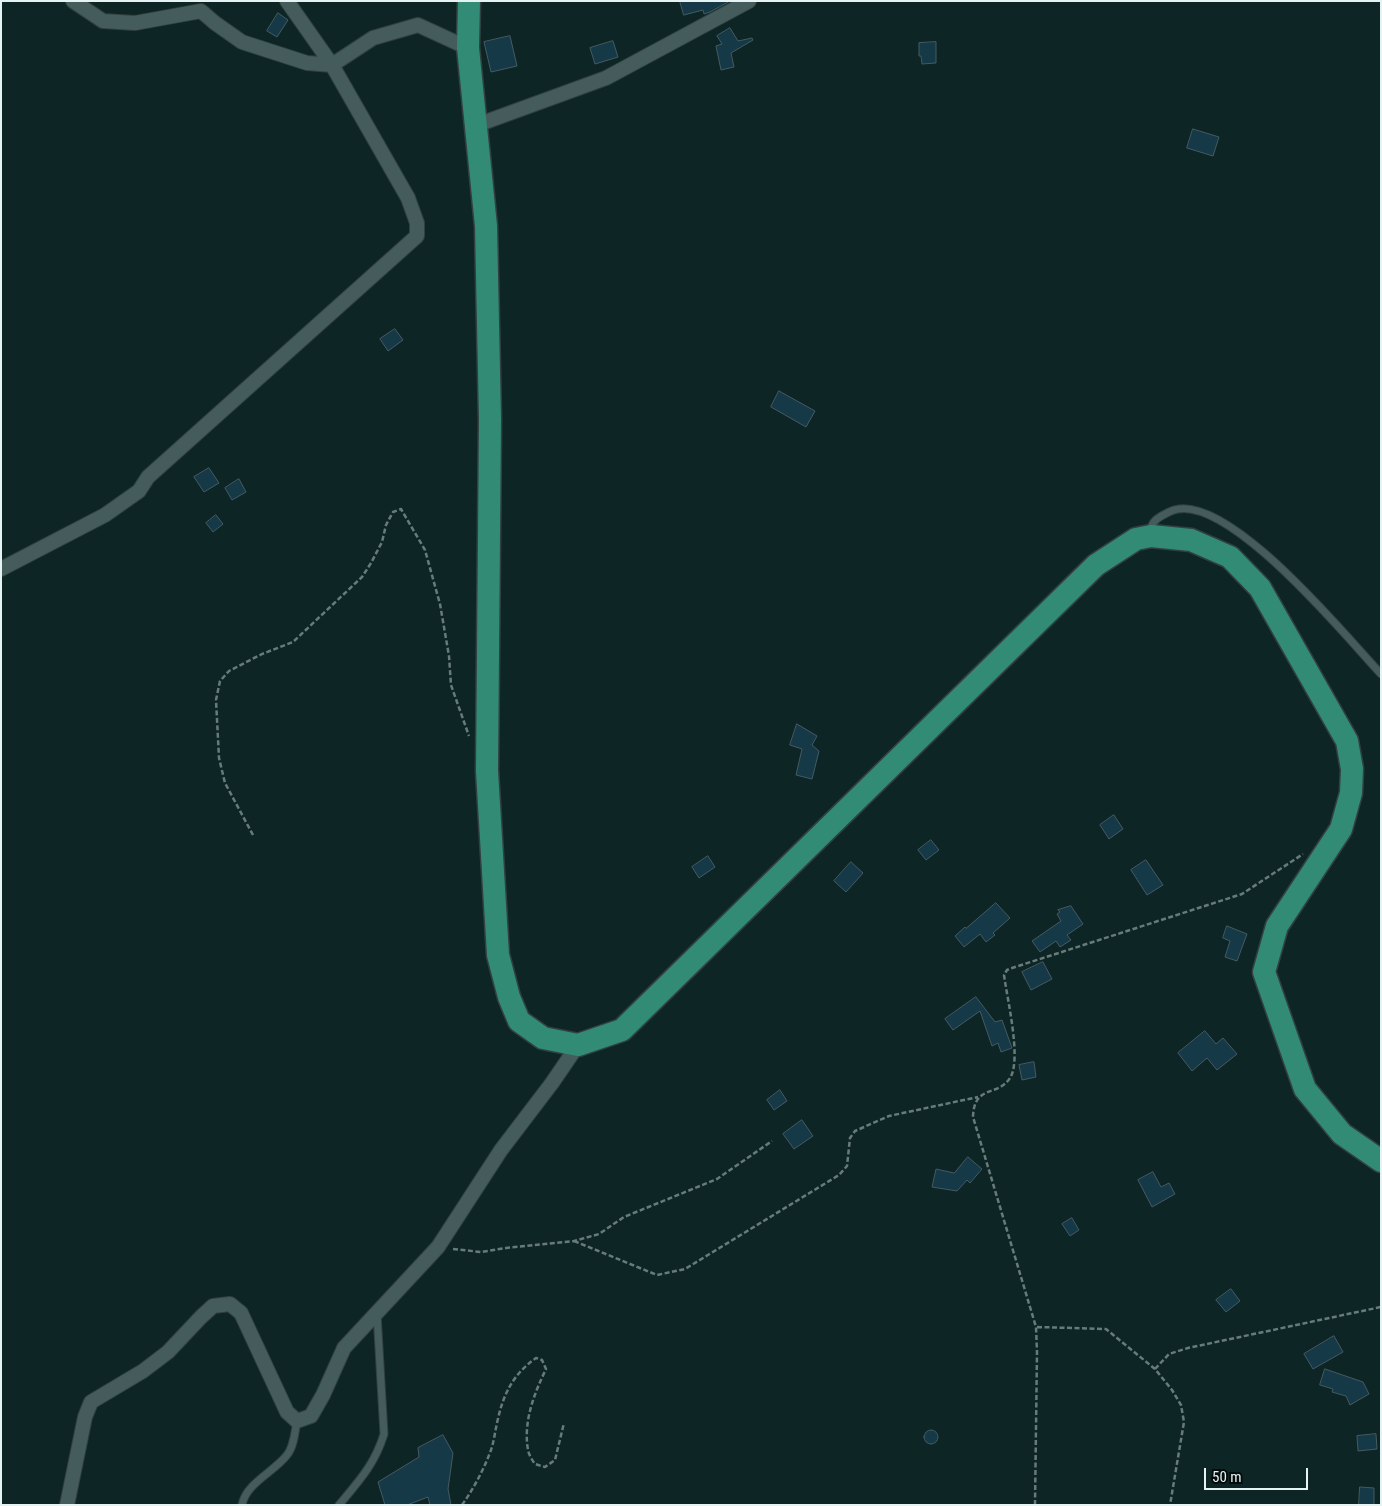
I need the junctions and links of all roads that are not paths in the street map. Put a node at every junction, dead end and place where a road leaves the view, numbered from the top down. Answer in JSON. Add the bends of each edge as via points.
{"nodes":[{"id":1,"x":73,"y":1,"type":"edge"},
{"id":2,"x":287,"y":1,"type":"edge"},
{"id":3,"x":469,"y":1,"type":"edge"},
{"id":4,"x":749,"y":1,"type":"edge"},
{"id":5,"x":468,"y":48,"type":"junction"},
{"id":6,"x":332,"y":65,"type":"junction"},
{"id":7,"x":477,"y":125,"type":"junction"},
{"id":8,"x":1151,"y":536,"type":"junction"},
{"id":9,"x":1,"y":569,"type":"edge"},
{"id":10,"x":1381,"y":674,"type":"edge"},
{"id":11,"x":578,"y":1045,"type":"junction"},
{"id":12,"x":1375,"y":1154,"type":"edge"},
{"id":13,"x":377,"y":1314,"type":"junction"},
{"id":14,"x":297,"y":1420,"type":"junction"},
{"id":15,"x":66,"y":1505,"type":"edge"},
{"id":16,"x":242,"y":1505,"type":"edge"},
{"id":17,"x":339,"y":1505,"type":"edge"}],
"edges":[{"from":1,"to":6,"type":"street","via":[[103,21],[135,23],[201,11],[242,42],[306,63]]},
{"from":2,"to":6,"type":"street"},
{"from":3,"to":5,"type":"main road"},
{"from":4,"to":7,"type":"street","via":[[606,78]]},
{"from":5,"to":6,"type":"street","via":[[418,25],[373,38]]},
{"from":5,"to":7,"type":"main road"},
{"from":6,"to":9,"type":"street","via":[[408,198],[417,222],[417,236],[148,477],[139,491],[105,515]]},
{"from":7,"to":11,"type":"main road","via":[[486,226],[490,420],[486,758],[498,955],[508,997],[519,1021],[543,1038]]},
{"from":8,"to":10,"type":"lane","via":[[1150,528],[1156,519],[1176,508],[1202,511],[1245,535],[1284,570]]},
{"from":8,"to":11,"type":"main road","via":[[1136,539],[1096,565],[622,1030]]},
{"from":8,"to":12,"type":"main road","via":[[1191,540],[1230,557],[1260,588],[1347,741],[1352,769],[1351,793],[1340,829],[1277,926],[1264,972],[1305,1089],[1342,1134]]},
{"from":11,"to":13,"type":"street","via":[[501,1150],[438,1247]]},
{"from":13,"to":14,"type":"street","via":[[344,1348],[311,1416]]},
{"from":13,"to":17,"type":"lane","via":[[384,1434],[372,1463]]},
{"from":14,"to":15,"type":"street","via":[[287,1412],[278,1396],[241,1313],[230,1304],[213,1306],[168,1352],[91,1402]]},
{"from":14,"to":16,"type":"lane","via":[[289,1454],[259,1480]]}]}
